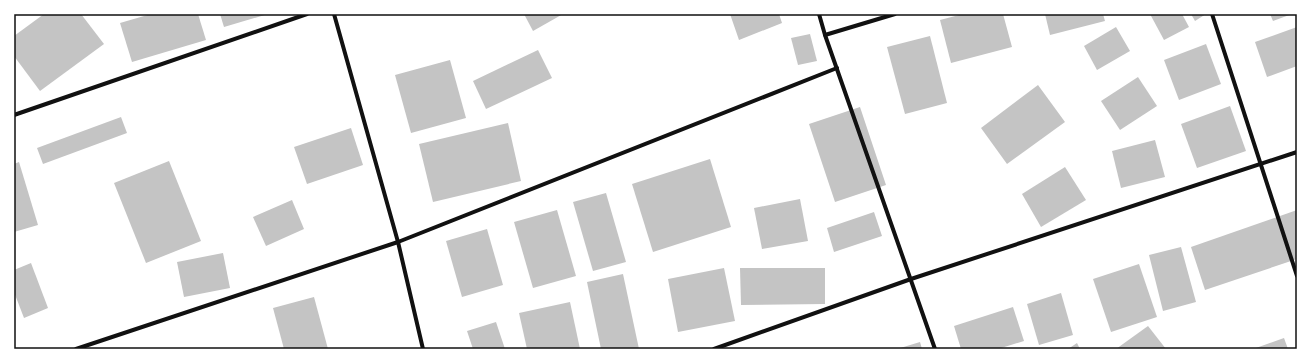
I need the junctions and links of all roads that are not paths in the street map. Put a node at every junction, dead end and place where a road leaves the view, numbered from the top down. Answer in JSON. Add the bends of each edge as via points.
{"nodes":[{"id":1,"x":307,"y":14,"type":"edge"},
{"id":2,"x":334,"y":14,"type":"edge"},
{"id":3,"x":819,"y":14,"type":"edge"},
{"id":4,"x":895,"y":14,"type":"edge"},
{"id":5,"x":1212,"y":14,"type":"edge"},
{"id":6,"x":825,"y":35,"type":"junction"},
{"id":7,"x":837,"y":68,"type":"junction"},
{"id":8,"x":14,"y":115,"type":"edge"},
{"id":9,"x":1297,"y":152,"type":"edge"},
{"id":10,"x":1261,"y":164,"type":"junction"},
{"id":11,"x":398,"y":242,"type":"junction"},
{"id":12,"x":1297,"y":276,"type":"edge"},
{"id":13,"x":911,"y":279,"type":"junction"},
{"id":14,"x":76,"y":349,"type":"edge"},
{"id":15,"x":423,"y":349,"type":"edge"},
{"id":16,"x":714,"y":349,"type":"edge"},
{"id":17,"x":935,"y":349,"type":"edge"}],
"edges":[{"from":1,"to":8,"type":"street"},
{"from":2,"to":11,"type":"street"},
{"from":3,"to":6,"type":"street"},
{"from":4,"to":6,"type":"street"},
{"from":5,"to":10,"type":"street"},
{"from":6,"to":7,"type":"street"},
{"from":7,"to":11,"type":"street"},
{"from":7,"to":13,"type":"street"},
{"from":9,"to":10,"type":"street"},
{"from":10,"to":12,"type":"street"},
{"from":10,"to":13,"type":"street"},
{"from":11,"to":14,"type":"street"},
{"from":11,"to":15,"type":"street"},
{"from":13,"to":16,"type":"street"},
{"from":13,"to":17,"type":"street"}]}
